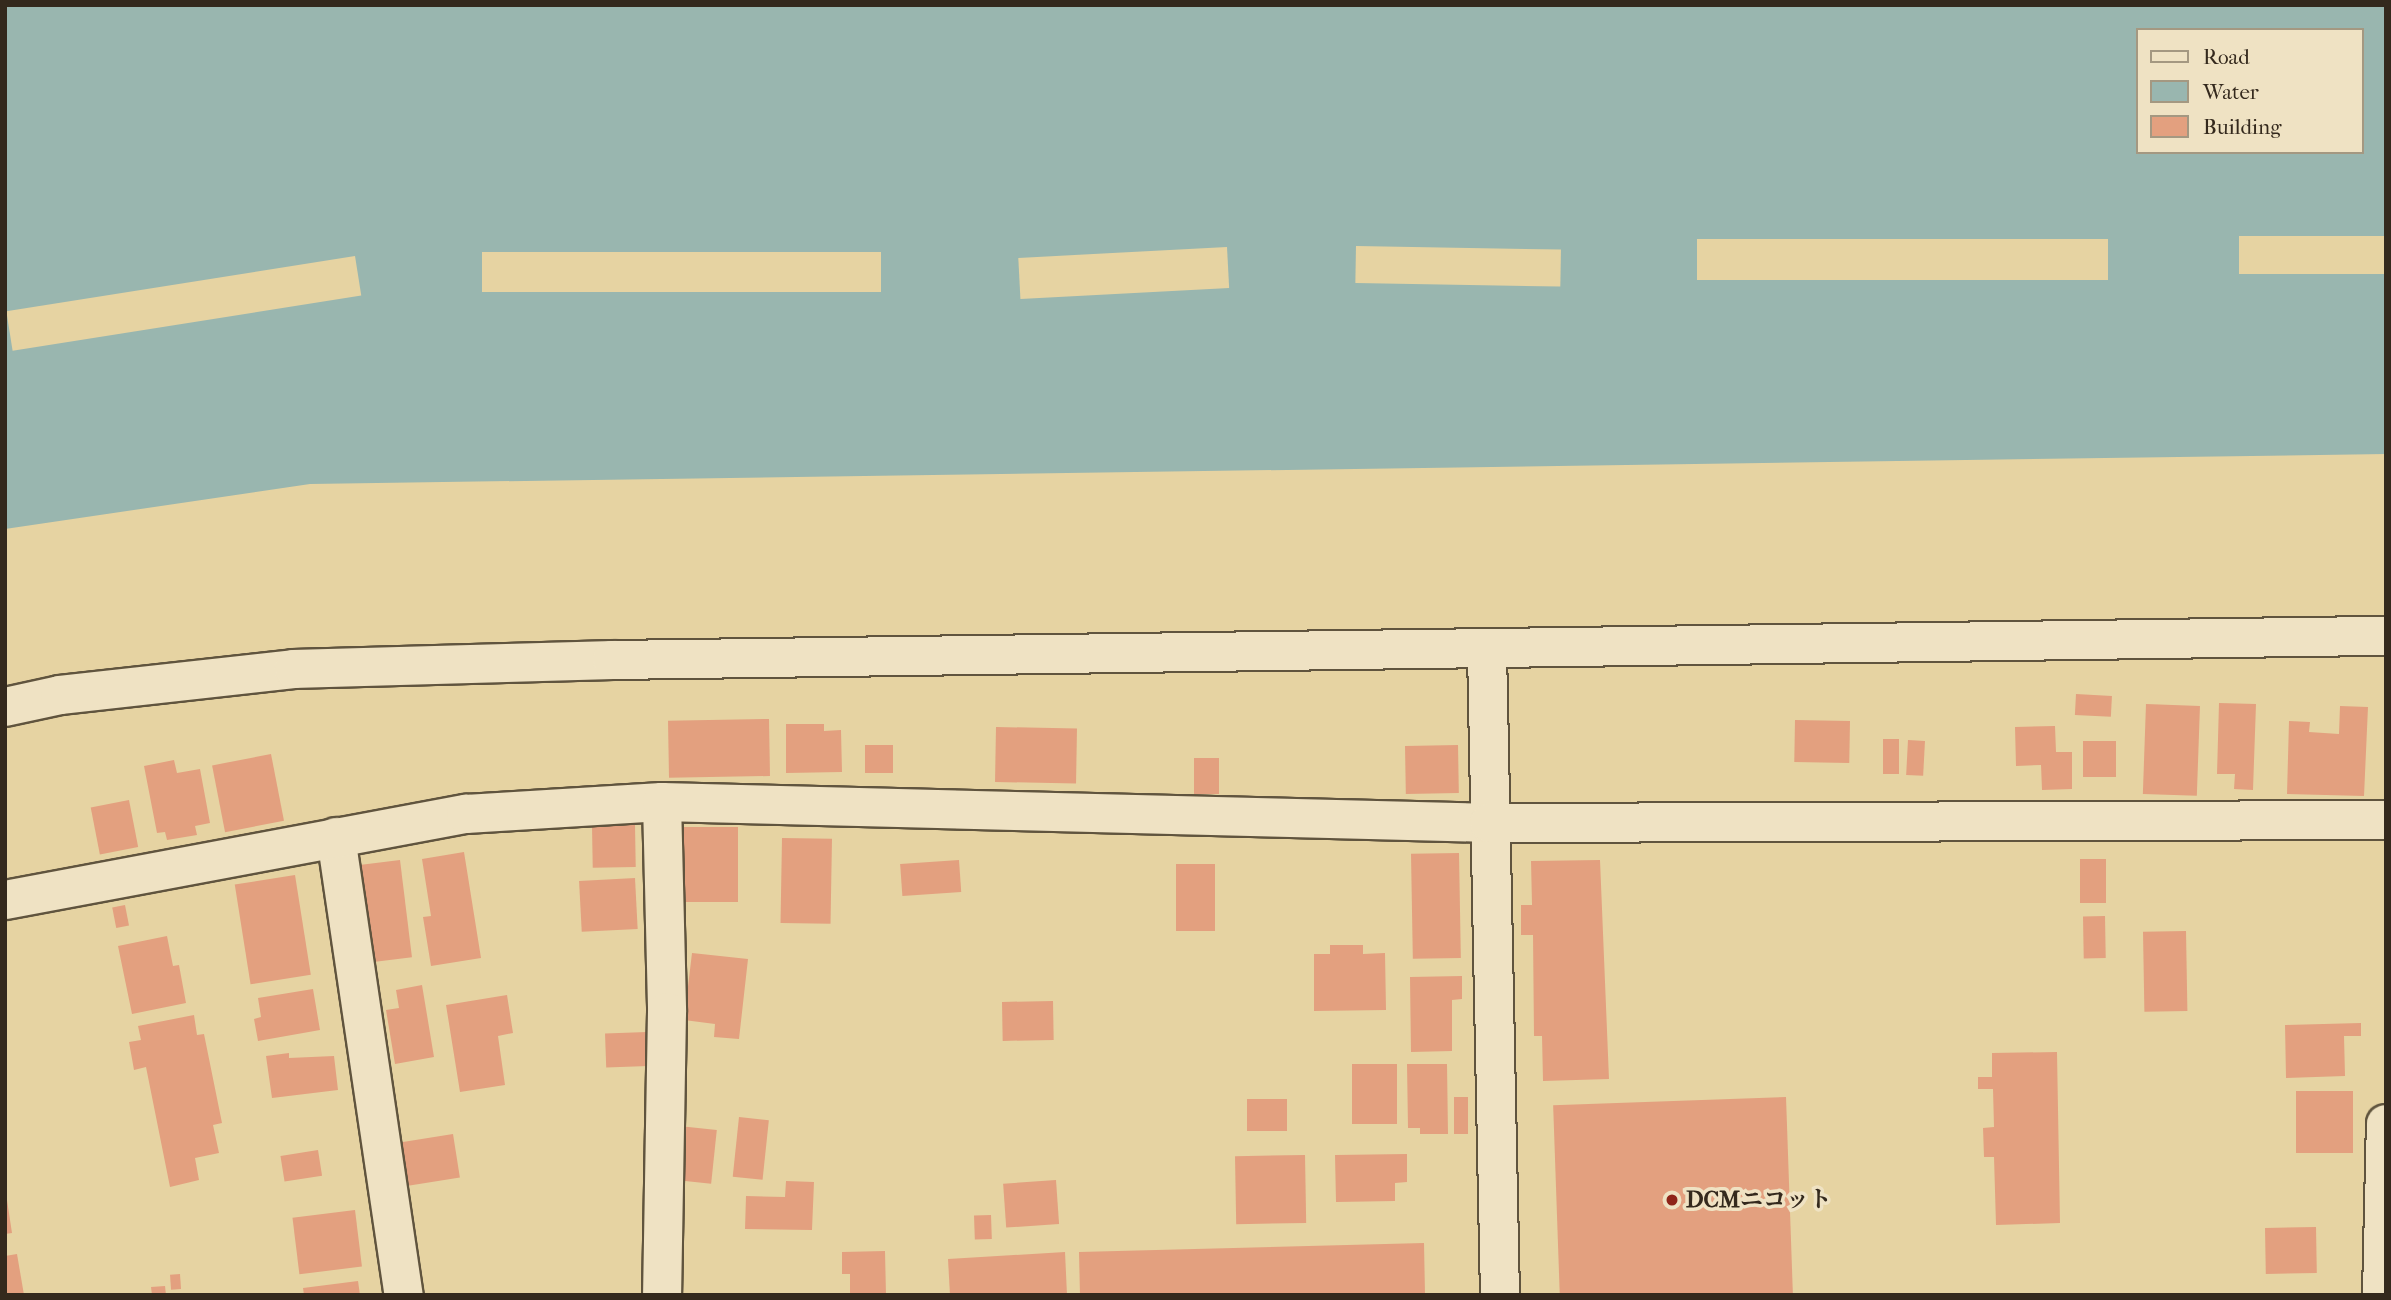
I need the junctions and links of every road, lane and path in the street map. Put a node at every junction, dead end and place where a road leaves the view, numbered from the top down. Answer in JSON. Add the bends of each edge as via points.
{"nodes":[{"id":1,"x":2386,"y":636,"type":"edge"},
{"id":2,"x":1487,"y":650,"type":"junction"},
{"id":3,"x":5,"y":706,"type":"edge"},
{"id":4,"x":662,"y":803,"type":"junction"},
{"id":5,"x":2386,"y":820,"type":"edge"},
{"id":6,"x":1489,"y":822,"type":"junction"},
{"id":7,"x":336,"y":836,"type":"junction"},
{"id":8,"x":5,"y":900,"type":"edge"},
{"id":9,"x":2386,"y":1124,"type":"edge"},
{"id":10,"x":404,"y":1295,"type":"edge"},
{"id":11,"x":662,"y":1295,"type":"edge"},
{"id":12,"x":1500,"y":1295,"type":"edge"},
{"id":13,"x":2382,"y":1295,"type":"edge"}],
"edges":[{"from":1,"to":2,"type":"street"},
{"from":2,"to":3,"type":"street","via":[[612,660],[294,669],[60,695]]},
{"from":2,"to":6,"type":"street"},
{"from":4,"to":6,"type":"street"},
{"from":4,"to":7,"type":"street","via":[[466,814]]},
{"from":4,"to":11,"type":"street","via":[[667,1012]]},
{"from":5,"to":6,"type":"street"},
{"from":6,"to":12,"type":"street"},
{"from":7,"to":8,"type":"street"},
{"from":7,"to":10,"type":"street"},
{"from":9,"to":13,"type":"street"}]}
